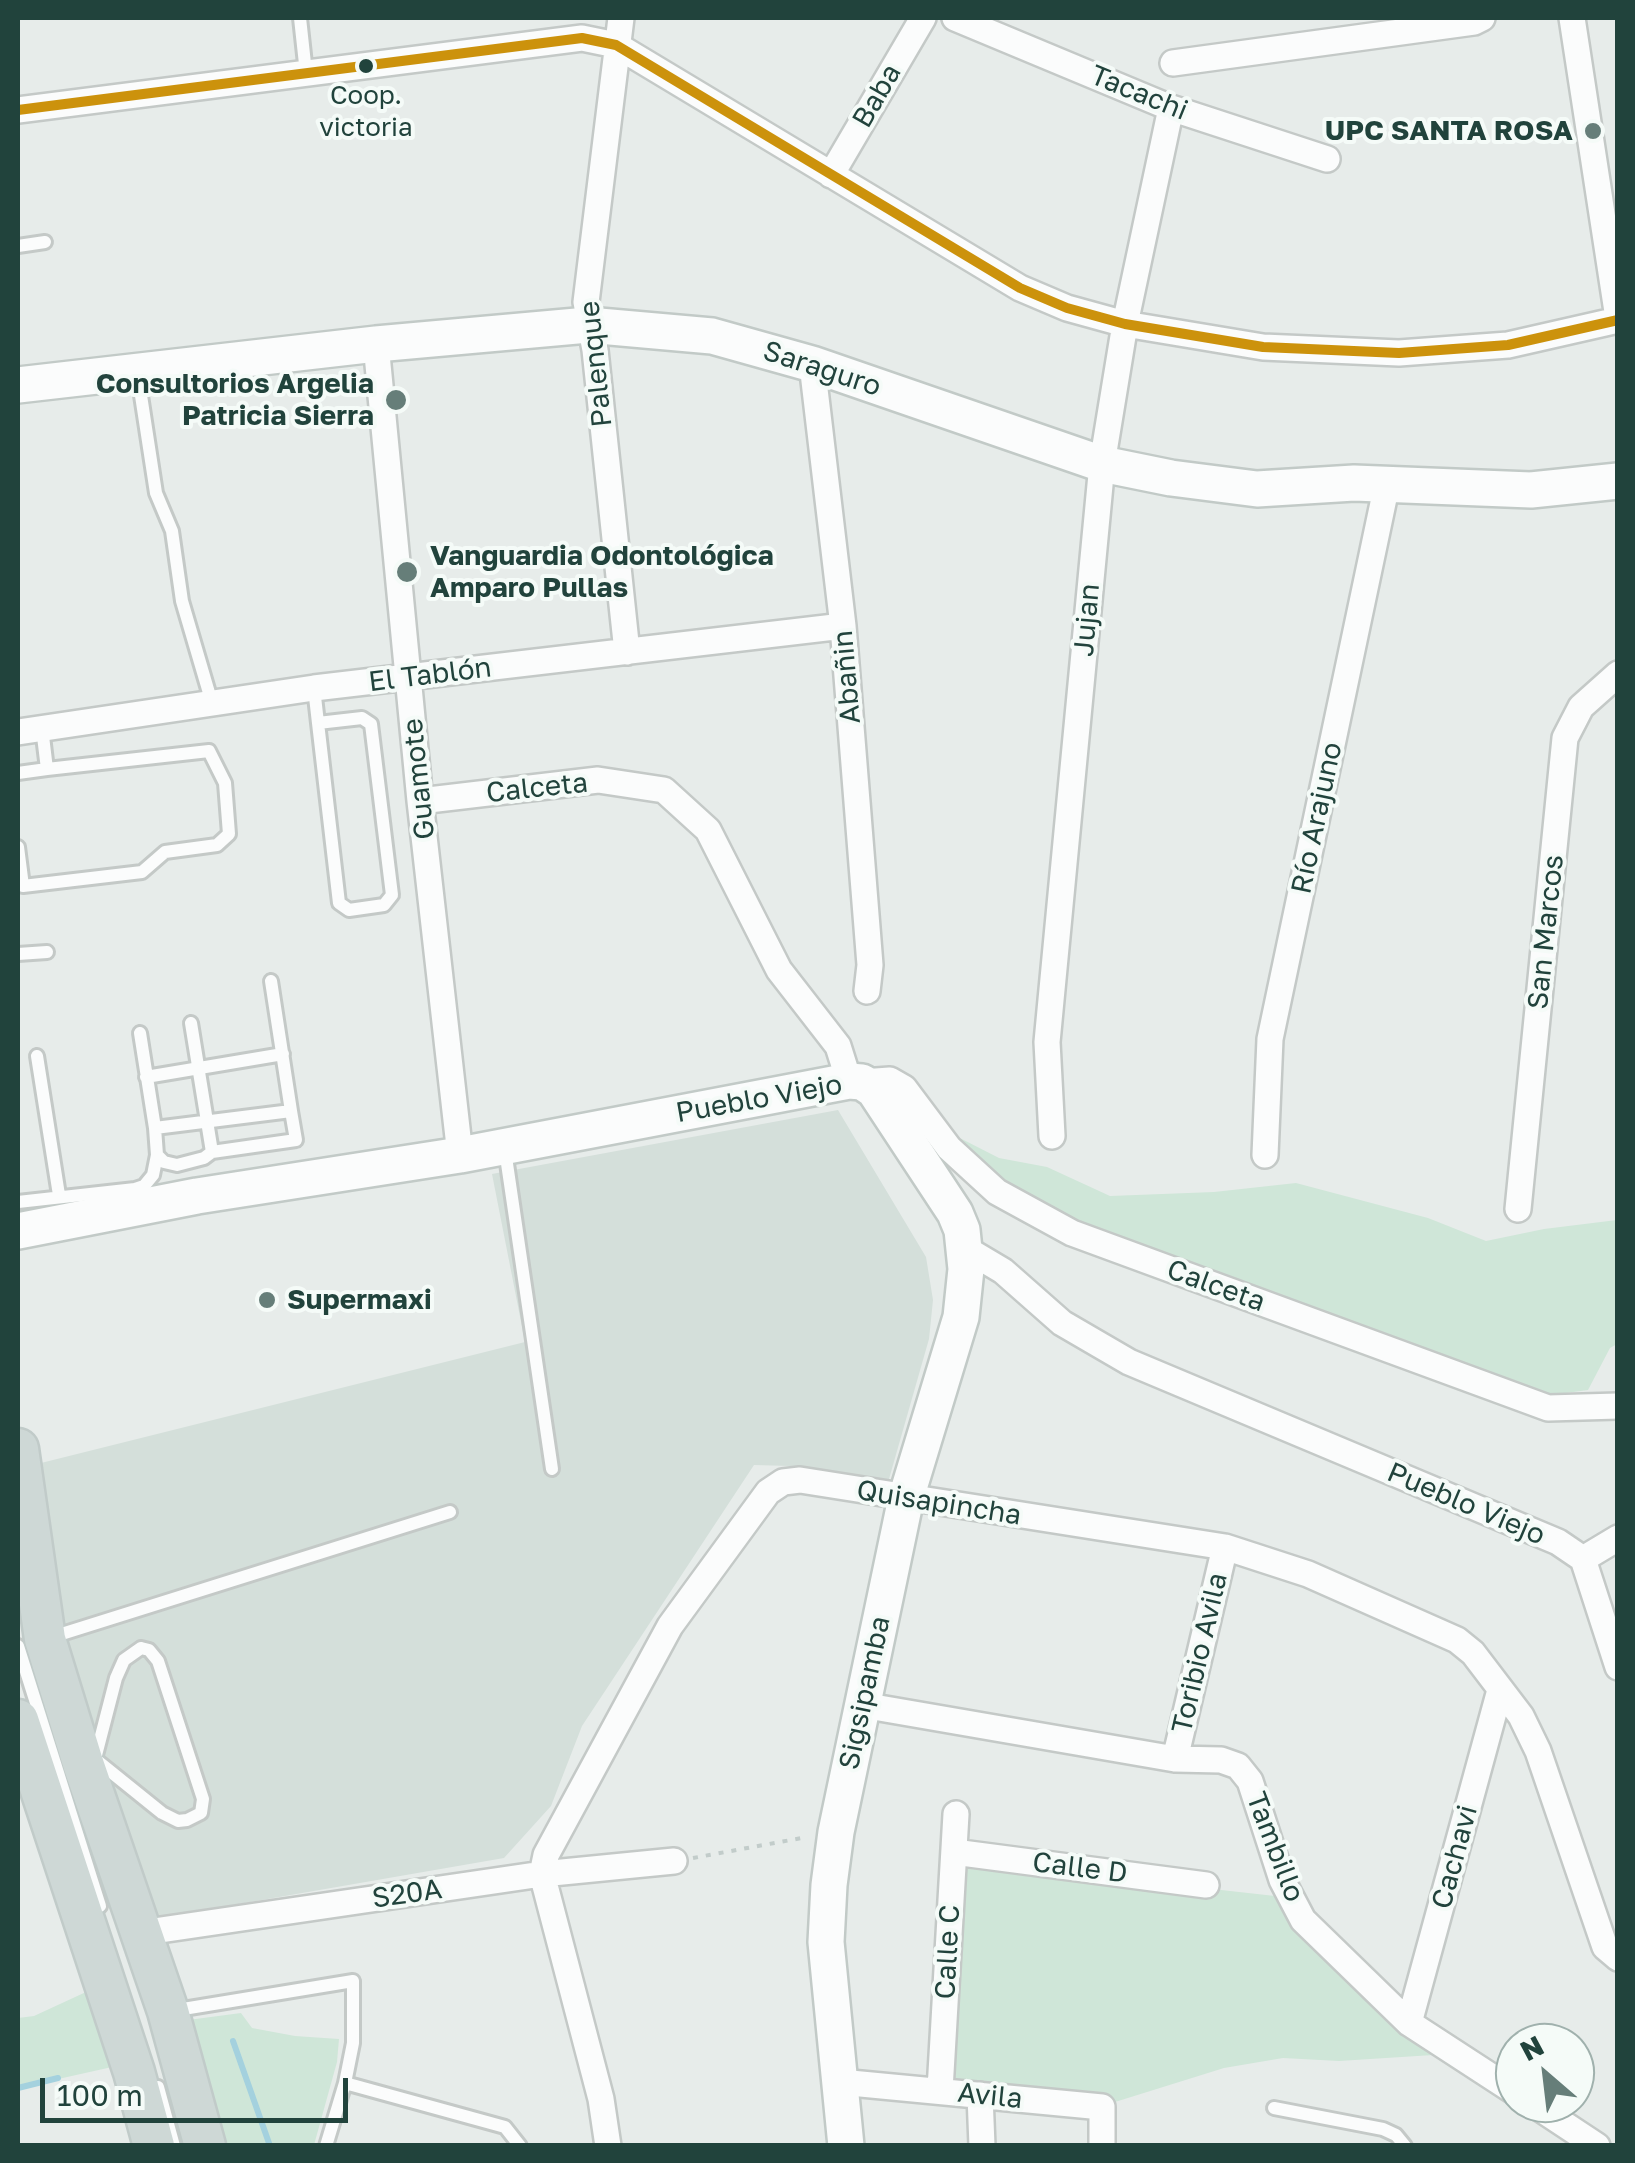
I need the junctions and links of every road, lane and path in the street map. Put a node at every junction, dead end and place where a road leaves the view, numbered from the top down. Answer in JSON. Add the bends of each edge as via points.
{"nodes":[{"id":1,"x":300,"y":18,"type":"edge"},
{"id":2,"x":620,"y":18,"type":"edge"},
{"id":3,"x":923,"y":18,"type":"edge"},
{"id":4,"x":955,"y":18,"type":"edge"},
{"id":5,"x":1482,"y":18,"type":"edge"},
{"id":6,"x":1572,"y":18,"type":"edge"},
{"id":7,"x":616,"y":45,"type":"junction"},
{"id":8,"x":1173,"y":63,"type":"dead end"},
{"id":9,"x":306,"y":73,"type":"junction"},
{"id":10,"x":1170,"y":108,"type":"junction"},
{"id":11,"x":18,"y":110,"type":"edge"},
{"id":12,"x":1327,"y":160,"type":"dead end"},
{"id":13,"x":831,"y":175,"type":"junction"},
{"id":14,"x":45,"y":242,"type":"dead end"},
{"id":15,"x":18,"y":246,"type":"edge"},
{"id":16,"x":1618,"y":319,"type":"edge"},
{"id":17,"x":1126,"y":324,"type":"junction"},
{"id":18,"x":588,"y":325,"type":"junction"},
{"id":19,"x":376,"y":344,"type":"junction"},
{"id":20,"x":812,"y":364,"type":"junction"},
{"id":21,"x":137,"y":370,"type":"junction"},
{"id":22,"x":18,"y":384,"type":"edge"},
{"id":23,"x":1102,"y":464,"type":"junction"},
{"id":24,"x":1618,"y":481,"type":"edge"},
{"id":25,"x":1387,"y":484,"type":"junction"},
{"id":26,"x":843,"y":626,"type":"junction"},
{"id":27,"x":628,"y":652,"type":"junction"},
{"id":28,"x":1618,"y":674,"type":"edge"},
{"id":29,"x":409,"y":677,"type":"junction"},
{"id":30,"x":314,"y":688,"type":"junction"},
{"id":31,"x":212,"y":704,"type":"junction"},
{"id":32,"x":318,"y":723,"type":"junction"},
{"id":33,"x":30,"y":730,"type":"edge"},
{"id":34,"x":47,"y":769,"type":"junction"},
{"id":35,"x":18,"y":773,"type":"edge"},
{"id":36,"x":420,"y":801,"type":"junction"},
{"id":37,"x":18,"y":847,"type":"edge"},
{"id":38,"x":20,"y":886,"type":"edge"},
{"id":39,"x":47,"y":952,"type":"dead end"},
{"id":40,"x":18,"y":954,"type":"edge"},
{"id":41,"x":271,"y":981,"type":"dead end"},
{"id":42,"x":867,"y":991,"type":"dead end"},
{"id":43,"x":191,"y":1023,"type":"dead end"},
{"id":44,"x":140,"y":1033,"type":"dead end"},
{"id":45,"x":282,"y":1054,"type":"junction"},
{"id":46,"x":37,"y":1056,"type":"dead end"},
{"id":47,"x":199,"y":1069,"type":"junction"},
{"id":48,"x":146,"y":1077,"type":"junction"},
{"id":49,"x":856,"y":1081,"type":"junction"},
{"id":50,"x":291,"y":1111,"type":"junction"},
{"id":51,"x":205,"y":1120,"type":"junction"},
{"id":52,"x":155,"y":1128,"type":"junction"},
{"id":53,"x":1052,"y":1136,"type":"dead end"},
{"id":54,"x":504,"y":1146,"type":"junction"},
{"id":55,"x":212,"y":1152,"type":"junction"},
{"id":56,"x":460,"y":1154,"type":"junction"},
{"id":57,"x":158,"y":1155,"type":"junction"},
{"id":58,"x":1265,"y":1155,"type":"dead end"},
{"id":59,"x":195,"y":1179,"type":"junction"},
{"id":60,"x":59,"y":1196,"type":"junction"},
{"id":61,"x":18,"y":1202,"type":"edge"},
{"id":62,"x":1518,"y":1208,"type":"dead end"},
{"id":63,"x":18,"y":1231,"type":"edge"},
{"id":64,"x":966,"y":1249,"type":"junction"},
{"id":65,"x":1618,"y":1406,"type":"edge"},
{"id":66,"x":18,"y":1449,"type":"edge"},
{"id":67,"x":552,"y":1470,"type":"dead end"},
{"id":68,"x":906,"y":1498,"type":"junction"},
{"id":69,"x":450,"y":1512,"type":"dead end"},
{"id":70,"x":1618,"y":1538,"type":"edge"},
{"id":71,"x":18,"y":1544,"type":"edge"},
{"id":72,"x":1224,"y":1547,"type":"junction"},
{"id":73,"x":1583,"y":1559,"type":"junction"},
{"id":74,"x":31,"y":1643,"type":"edge"},
{"id":75,"x":1618,"y":1667,"type":"edge"},
{"id":76,"x":1500,"y":1690,"type":"junction"},
{"id":77,"x":862,"y":1705,"type":"junction"},
{"id":78,"x":18,"y":1720,"type":"edge"},
{"id":79,"x":1175,"y":1759,"type":"junction"},
{"id":80,"x":89,"y":1761,"type":"junction"},
{"id":81,"x":956,"y":1814,"type":"dead end"},
{"id":82,"x":836,"y":1832,"type":"junction"},
{"id":83,"x":954,"y":1852,"type":"junction"},
{"id":84,"x":674,"y":1861,"type":"joint"},
{"id":85,"x":542,"y":1874,"type":"junction"},
{"id":86,"x":1206,"y":1884,"type":"dead end"},
{"id":87,"x":124,"y":1931,"type":"junction"},
{"id":88,"x":1618,"y":1958,"type":"edge"},
{"id":89,"x":168,"y":2012,"type":"junction"},
{"id":90,"x":1410,"y":2023,"type":"junction"},
{"id":91,"x":156,"y":2079,"type":"dead end"},
{"id":92,"x":1495,"y":2079,"type":"edge"},
{"id":93,"x":840,"y":2082,"type":"junction"},
{"id":94,"x":345,"y":2083,"type":"junction"},
{"id":95,"x":940,"y":2090,"type":"junction"},
{"id":96,"x":980,"y":2094,"type":"junction"},
{"id":97,"x":1274,"y":2108,"type":"dead end"},
{"id":98,"x":1562,"y":2123,"type":"edge"},
{"id":99,"x":154,"y":2146,"type":"edge"},
{"id":100,"x":174,"y":2146,"type":"edge"},
{"id":101,"x":194,"y":2146,"type":"edge"},
{"id":102,"x":205,"y":2146,"type":"edge"},
{"id":103,"x":326,"y":2146,"type":"edge"},
{"id":104,"x":520,"y":2146,"type":"edge"},
{"id":105,"x":608,"y":2146,"type":"edge"},
{"id":106,"x":846,"y":2146,"type":"edge"},
{"id":107,"x":982,"y":2146,"type":"edge"},
{"id":108,"x":1102,"y":2146,"type":"edge"},
{"id":109,"x":1405,"y":2146,"type":"edge"},
{"id":110,"x":1597,"y":2146,"type":"edge"}],
"edges":[{"from":1,"to":9,"type":"lane"},
{"from":2,"to":7,"type":"street","name":"Palenque"},
{"from":3,"to":13,"type":"street","name":"Baba"},
{"from":4,"to":10,"type":"street","name":"Tacachi"},
{"from":5,"to":8,"type":"street"},
{"from":6,"to":16,"type":"street"},
{"from":7,"to":9,"type":"street","via":[[582,38]]},
{"from":7,"to":13,"type":"street"},
{"from":7,"to":18,"type":"street","name":"Palenque"},
{"from":9,"to":11,"type":"street"},
{"from":10,"to":12,"type":"street","name":"Tacachi"},
{"from":10,"to":17,"type":"street","name":"Jujan"},
{"from":13,"to":17,"type":"street","via":[[1020,288]]},
{"from":14,"to":15,"type":"lane"},
{"from":16,"to":17,"type":"street","via":[[1508,345],[1398,354],[1263,347]]},
{"from":17,"to":23,"type":"street","name":"Jujan"},
{"from":18,"to":19,"type":"street","name":"Saraguro"},
{"from":18,"to":20,"type":"street","name":"Saraguro","via":[[712,336]]},
{"from":18,"to":27,"type":"street","name":"Palenque"},
{"from":19,"to":21,"type":"street","name":"Saraguro"},
{"from":19,"to":29,"type":"street","name":"Guamote"},
{"from":20,"to":23,"type":"street","name":"Saraguro"},
{"from":20,"to":26,"type":"street","name":"Abañin"},
{"from":21,"to":22,"type":"street","name":"Saraguro"},
{"from":21,"to":31,"type":"lane","via":[[156,494],[172,531],[182,601]]},
{"from":23,"to":25,"type":"street","name":"Saraguro","via":[[1257,490]]},
{"from":23,"to":53,"type":"street","name":"Jujan","via":[[1047,1042]]},
{"from":24,"to":25,"type":"street","name":"Saraguro","via":[[1531,490]]},
{"from":25,"to":58,"type":"street","name":"Río Arajuno","via":[[1270,1039]]},
{"from":26,"to":27,"type":"street","name":"El Tablón"},
{"from":26,"to":42,"type":"street","name":"Abañin"},
{"from":27,"to":29,"type":"street","name":"El Tablón"},
{"from":28,"to":62,"type":"street","name":"San Marcos","via":[[1581,708],[1565,738]]},
{"from":29,"to":30,"type":"street","name":"El Tablón"},
{"from":29,"to":36,"type":"street","name":"Guamote"},
{"from":30,"to":31,"type":"street","name":"El Tablón"},
{"from":30,"to":32,"type":"lane"},
{"from":31,"to":33,"type":"street","name":"El Tablón"},
{"from":32,"to":32,"type":"lane","via":[[339,903],[349,910],[384,905],[392,895],[370,724],[362,718]]},
{"from":33,"to":34,"type":"lane"},
{"from":34,"to":35,"type":"lane"},
{"from":34,"to":38,"type":"lane","via":[[209,751],[225,783],[229,834],[216,845],[165,852],[142,872]]},
{"from":36,"to":49,"type":"street","name":"Calceta","via":[[598,780],[664,790],[708,830],[779,970],[838,1046]]},
{"from":36,"to":56,"type":"street","name":"Guamote"},
{"from":37,"to":38,"type":"lane"},
{"from":39,"to":40,"type":"lane"},
{"from":41,"to":45,"type":"lane"},
{"from":43,"to":47,"type":"lane"},
{"from":44,"to":48,"type":"lane"},
{"from":45,"to":47,"type":"lane"},
{"from":45,"to":50,"type":"lane"},
{"from":46,"to":60,"type":"lane"},
{"from":47,"to":48,"type":"lane"},
{"from":47,"to":51,"type":"lane"},
{"from":48,"to":52,"type":"lane"},
{"from":49,"to":54,"type":"street","name":"Pueblo Viejo"},
{"from":49,"to":64,"type":"street","name":"Pueblo Viejo","via":[[874,1090],[955,1214]]},
{"from":49,"to":65,"type":"street","name":"Calceta","via":[[890,1080],[904,1088],[950,1148],[997,1192],[1072,1233],[1548,1408]]},
{"from":50,"to":51,"type":"lane"},
{"from":50,"to":55,"type":"lane","via":[[296,1140]]},
{"from":51,"to":52,"type":"lane"},
{"from":51,"to":55,"type":"lane"},
{"from":52,"to":57,"type":"lane"},
{"from":54,"to":56,"type":"street","name":"Pueblo Viejo"},
{"from":54,"to":67,"type":"lane"},
{"from":55,"to":59,"type":"lane"},
{"from":56,"to":59,"type":"street","name":"Pueblo Viejo"},
{"from":57,"to":59,"type":"lane"},
{"from":57,"to":60,"type":"lane","via":[[144,1186]]},
{"from":59,"to":63,"type":"street","name":"Pueblo Viejo"},
{"from":60,"to":61,"type":"lane"},
{"from":64,"to":68,"type":"street","name":"Sigsipamba","via":[[961,1317]]},
{"from":64,"to":73,"type":"street","name":"Pueblo Viejo","via":[[1062,1323],[1128,1362],[1558,1542]]},
{"from":66,"to":74,"type":"main road"},
{"from":68,"to":72,"type":"street","name":"Quisapincha"},
{"from":68,"to":77,"type":"street","name":"Sigsipamba"},
{"from":68,"to":85,"type":"street","name":"Quisapincha","via":[[800,1480],[768,1492],[670,1626],[554,1837]]},
{"from":69,"to":74,"type":"lane"},
{"from":70,"to":73,"type":"street"},
{"from":71,"to":101,"type":"lane","via":[[40,1666],[158,2010]]},
{"from":72,"to":76,"type":"street","name":"Quisapincha","via":[[1308,1574],[1457,1640]]},
{"from":72,"to":79,"type":"street","name":"Toribio Avila"},
{"from":73,"to":75,"type":"street"},
{"from":74,"to":80,"type":"main road"},
{"from":74,"to":87,"type":"lane"},
{"from":76,"to":88,"type":"street","name":"Quisapincha","via":[[1538,1751],[1605,1947]]},
{"from":76,"to":90,"type":"street","name":"Cachavi"},
{"from":77,"to":79,"type":"street","name":"Tambillo"},
{"from":77,"to":82,"type":"street","name":"Sigsipamba"},
{"from":78,"to":99,"type":"main road"},
{"from":79,"to":90,"type":"street","name":"Tambillo","via":[[1238,1766],[1250,1781],[1282,1880],[1304,1920]]},
{"from":80,"to":80,"type":"lane","via":[[124,1660],[148,1650],[158,1661],[202,1813],[178,1821]]},
{"from":80,"to":87,"type":"main road"},
{"from":81,"to":83,"type":"street","name":"Calle C"},
{"from":82,"to":84,"type":"path"},
{"from":82,"to":93,"type":"street","name":"Sigsipamba","via":[[826,1942]]},
{"from":83,"to":86,"type":"street","name":"Calle D"},
{"from":83,"to":95,"type":"street","name":"Calle C"},
{"from":84,"to":85,"type":"street","name":"S20A"},
{"from":85,"to":87,"type":"street","name":"S20A"},
{"from":85,"to":105,"type":"street"},
{"from":87,"to":89,"type":"main road"},
{"from":89,"to":94,"type":"lane","via":[[353,1981]]},
{"from":89,"to":102,"type":"main road"},
{"from":90,"to":92,"type":"street","name":"Tambillo"},
{"from":91,"to":100,"type":"lane"},
{"from":93,"to":95,"type":"street","name":"Avila"},
{"from":93,"to":106,"type":"street","name":"Sigsipamba"},
{"from":94,"to":103,"type":"lane"},
{"from":94,"to":104,"type":"lane","via":[[505,2127]]},
{"from":95,"to":96,"type":"street","name":"Avila"},
{"from":96,"to":107,"type":"street"},
{"from":96,"to":108,"type":"street","name":"Avila","via":[[1102,2107]]},
{"from":97,"to":109,"type":"lane","via":[[1383,2129]]},
{"from":98,"to":110,"type":"street"}]}
